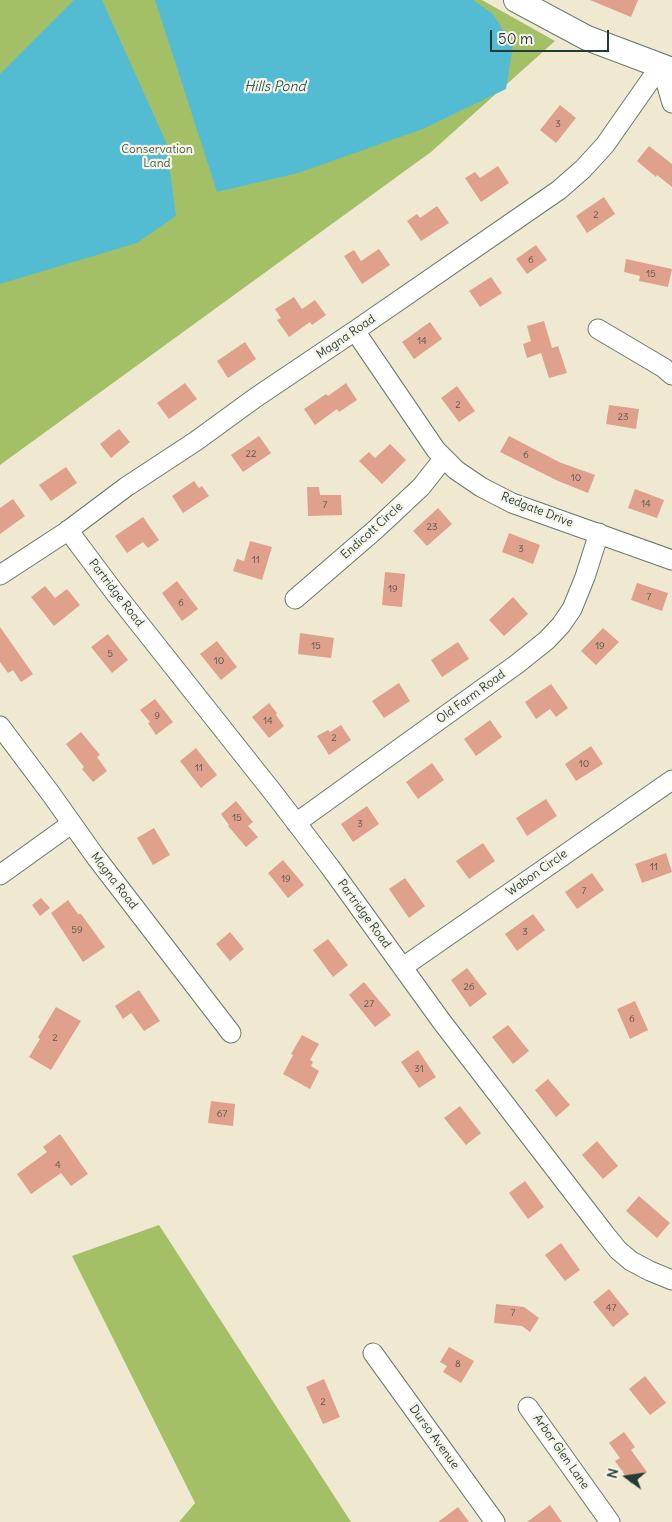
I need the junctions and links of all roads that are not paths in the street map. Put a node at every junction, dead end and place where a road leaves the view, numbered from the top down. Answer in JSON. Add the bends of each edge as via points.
{"nodes":[{"id":1,"x":516,"y":0,"type":"edge"},
{"id":2,"x":666,"y":68,"type":"edge"},
{"id":3,"x":672,"y":103,"type":"edge"},
{"id":4,"x":598,"y":329,"type":"dead end"},
{"id":5,"x":355,"y":331,"type":"junction"},
{"id":6,"x":672,"y":375,"type":"edge"},
{"id":7,"x":444,"y":458,"type":"junction"},
{"id":8,"x":68,"y":530,"type":"junction"},
{"id":9,"x":599,"y":533,"type":"junction"},
{"id":10,"x":672,"y":560,"type":"edge"},
{"id":11,"x":0,"y":575,"type":"edge"},
{"id":12,"x":295,"y":600,"type":"dead end"},
{"id":13,"x":0,"y":726,"type":"edge"},
{"id":14,"x":672,"y":780,"type":"edge"},
{"id":15,"x":296,"y":823,"type":"junction"},
{"id":16,"x":72,"y":824,"type":"junction"},
{"id":17,"x":0,"y":875,"type":"edge"},
{"id":18,"x":403,"y":967,"type":"junction"},
{"id":19,"x":231,"y":1033,"type":"dead end"},
{"id":20,"x":672,"y":1280,"type":"edge"},
{"id":21,"x":373,"y":1353,"type":"dead end"},
{"id":22,"x":528,"y":1407,"type":"dead end"},
{"id":23,"x":495,"y":1522,"type":"edge"},
{"id":24,"x":610,"y":1522,"type":"edge"}],
"edges":[{"from":1,"to":2,"type":"street","via":[[587,38]]},
{"from":2,"to":3,"type":"street"},
{"from":2,"to":5,"type":"street","name":"Magna Road","via":[[583,169],[559,190]]},
{"from":4,"to":6,"type":"street"},
{"from":5,"to":7,"type":"street","name":"Redgate Drive","via":[[415,422]]},
{"from":5,"to":8,"type":"street","name":"Magna Road"},
{"from":7,"to":9,"type":"street","name":"Redgate Drive","via":[[481,487],[512,503]]},
{"from":7,"to":12,"type":"street","name":"Endicott Circle","via":[[421,487]]},
{"from":8,"to":11,"type":"street","name":"Magna Road"},
{"from":8,"to":15,"type":"street","name":"Partridge Road"},
{"from":9,"to":10,"type":"street","name":"Redgate Drive"},
{"from":9,"to":15,"type":"street","name":"Old Farm Road","via":[[572,609],[547,640]]},
{"from":13,"to":16,"type":"street","name":"Magna Road"},
{"from":14,"to":18,"type":"street","name":"Wabon Circle"},
{"from":15,"to":18,"type":"street","name":"Partridge Road"},
{"from":16,"to":17,"type":"street"},
{"from":16,"to":19,"type":"street","name":"Magna Road"},
{"from":18,"to":20,"type":"street","name":"Partridge Road","via":[[618,1250],[650,1272]]},
{"from":21,"to":23,"type":"street","name":"Durso Avenue"},
{"from":22,"to":24,"type":"street","name":"Arbor Glen Lane"}]}
